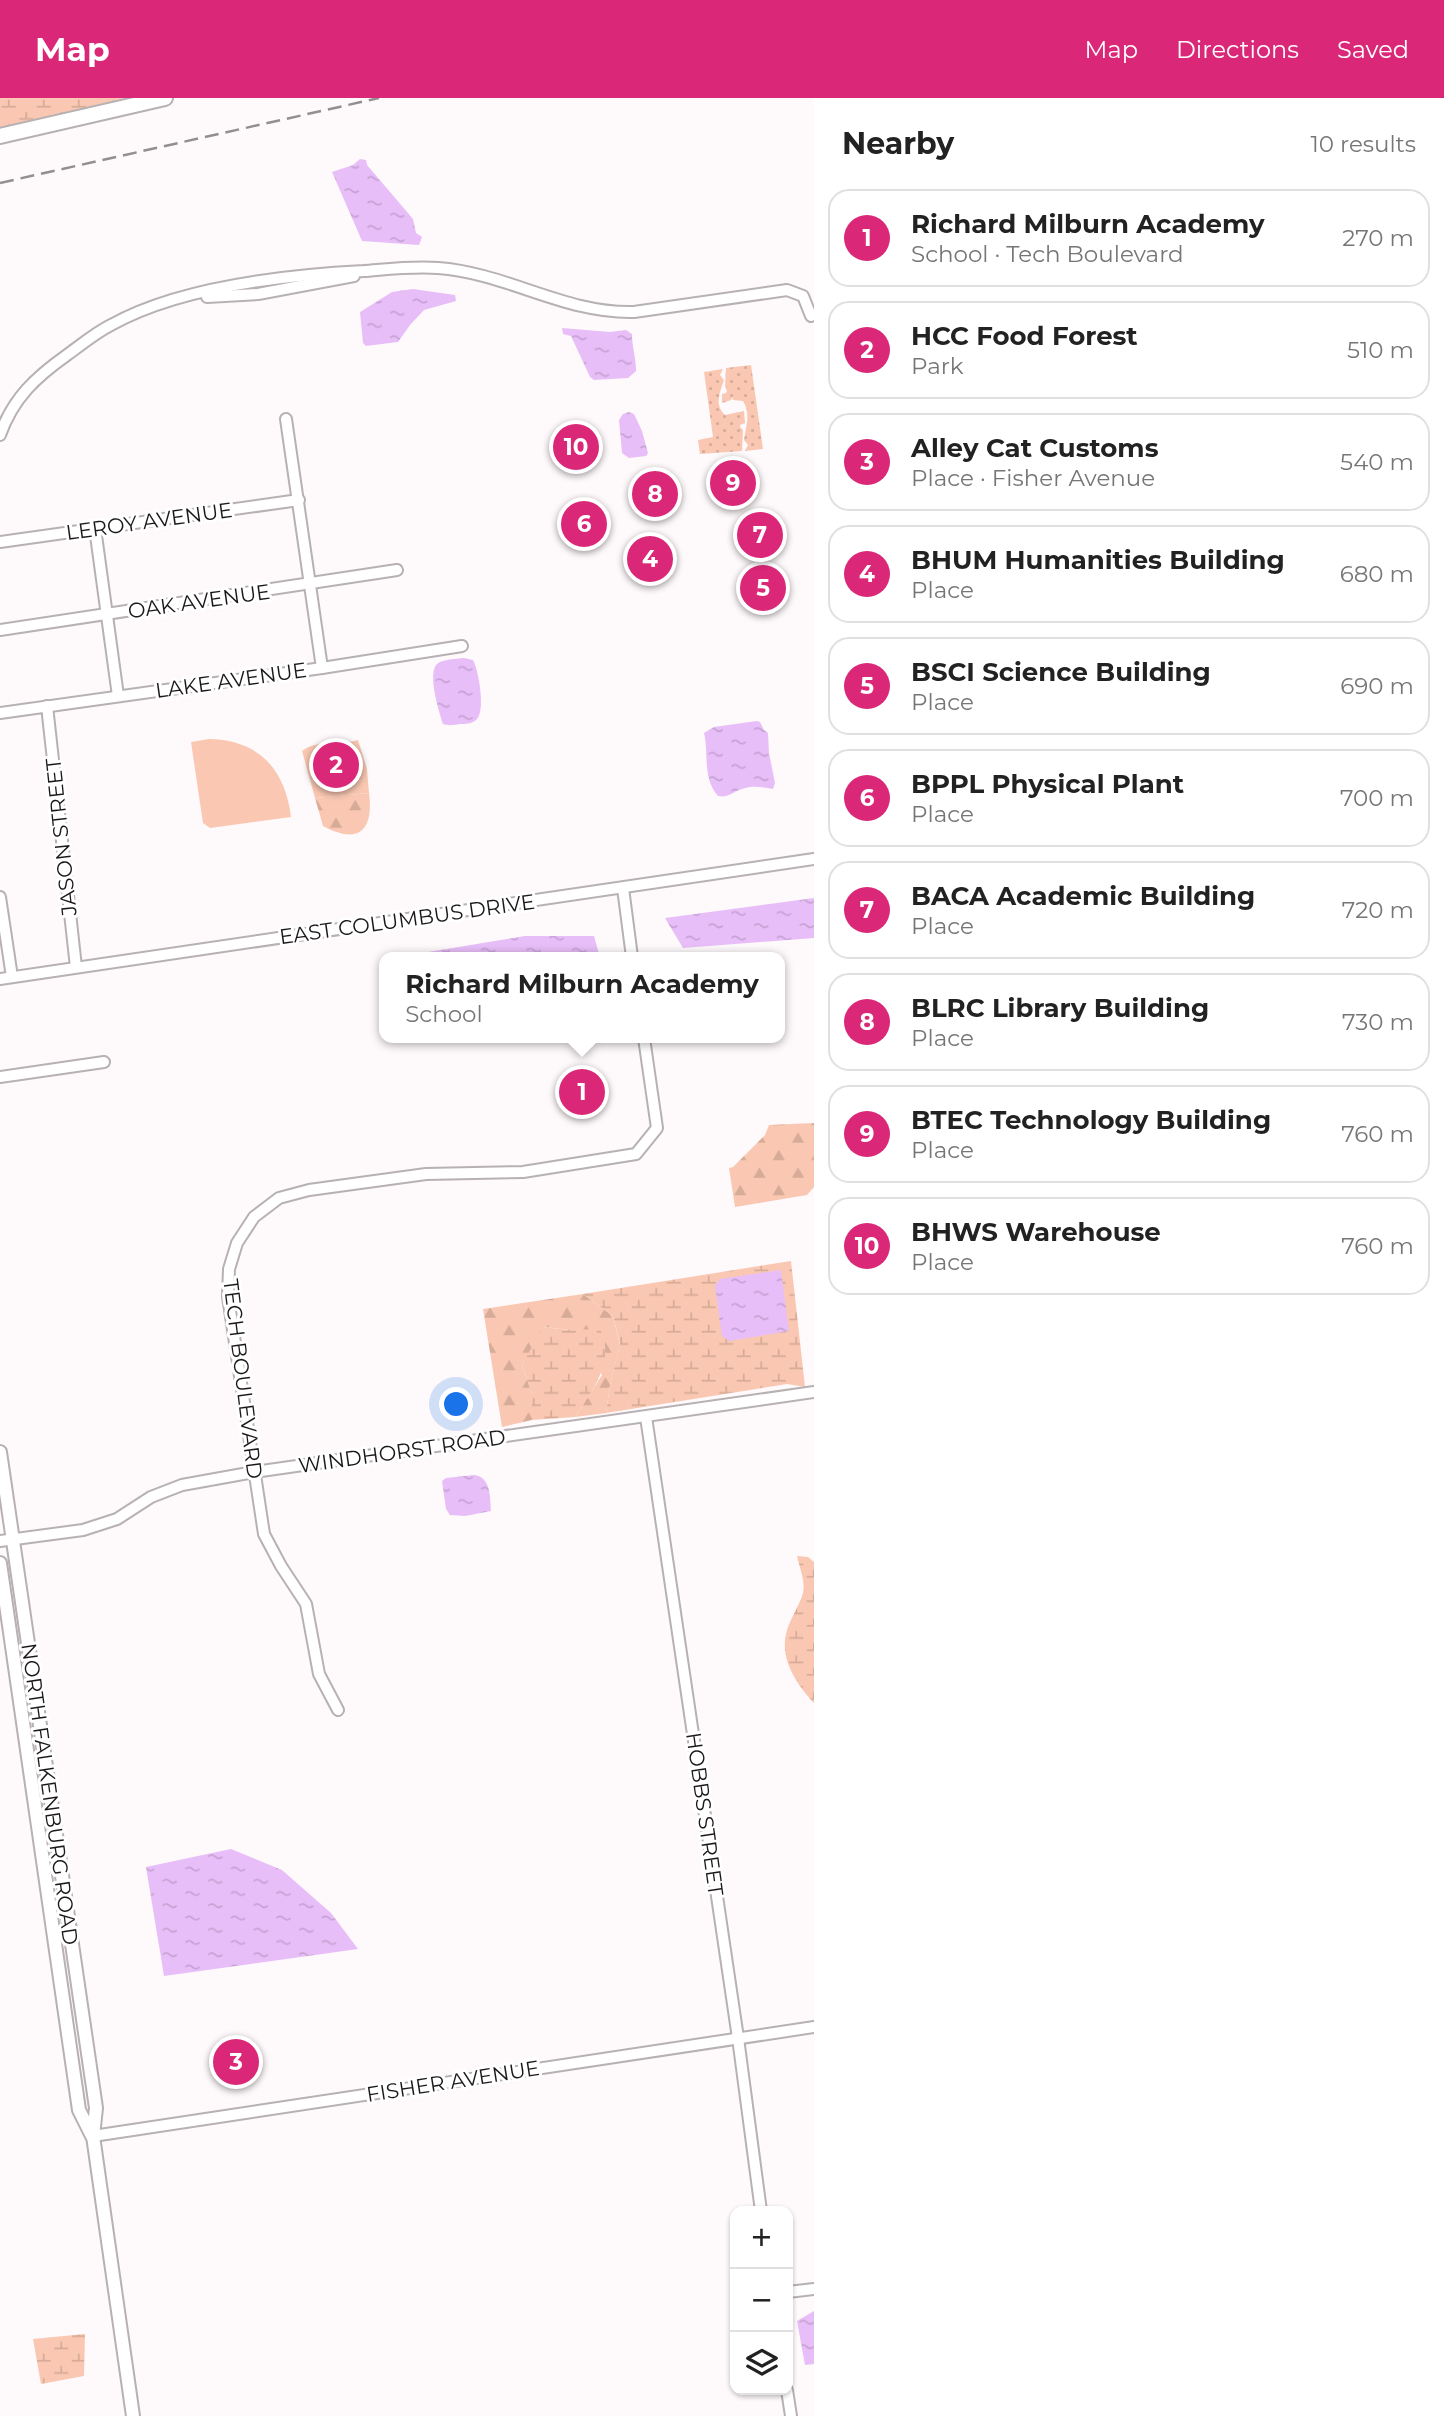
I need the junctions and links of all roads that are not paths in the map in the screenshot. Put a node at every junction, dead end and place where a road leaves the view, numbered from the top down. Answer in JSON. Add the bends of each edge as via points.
{"nodes":[{"id":1,"x":165,"y":98,"type":"edge"},
{"id":2,"x":0,"y":136,"type":"edge"},
{"id":3,"x":384,"y":270,"type":"junction"},
{"id":4,"x":277,"y":279,"type":"junction"},
{"id":5,"x":279,"y":291,"type":"junction"},
{"id":6,"x":183,"y":298,"type":"junction"},
{"id":7,"x":811,"y":316,"type":"dead end"},
{"id":8,"x":286,"y":419,"type":"dead end"},
{"id":9,"x":0,"y":434,"type":"edge"},
{"id":10,"x":299,"y":500,"type":"junction"},
{"id":11,"x":95,"y":528,"type":"junction"},
{"id":12,"x":0,"y":542,"type":"edge"},
{"id":13,"x":397,"y":570,"type":"dead end"},
{"id":14,"x":311,"y":584,"type":"junction"},
{"id":15,"x":107,"y":614,"type":"junction"},
{"id":16,"x":0,"y":630,"type":"edge"},
{"id":17,"x":462,"y":646,"type":"dead end"},
{"id":18,"x":322,"y":668,"type":"junction"},
{"id":19,"x":118,"y":696,"type":"junction"},
{"id":20,"x":47,"y":706,"type":"junction"},
{"id":21,"x":0,"y":713,"type":"edge"},
{"id":22,"x":814,"y":859,"type":"edge"},
{"id":23,"x":623,"y":888,"type":"junction"},
{"id":24,"x":0,"y":897,"type":"edge"},
{"id":25,"x":631,"y":952,"type":"edge"},
{"id":26,"x":76,"y":967,"type":"junction"},
{"id":27,"x":12,"y":977,"type":"junction"},
{"id":28,"x":0,"y":979,"type":"edge"},
{"id":29,"x":645,"y":1043,"type":"edge"},
{"id":30,"x":104,"y":1062,"type":"dead end"},
{"id":31,"x":0,"y":1077,"type":"edge"},
{"id":32,"x":814,"y":1392,"type":"edge"},
{"id":33,"x":646,"y":1417,"type":"junction"},
{"id":34,"x":0,"y":1452,"type":"edge"},
{"id":35,"x":254,"y":1472,"type":"junction"},
{"id":36,"x":6,"y":1541,"type":"edge"},
{"id":37,"x":0,"y":1563,"type":"edge"},
{"id":38,"x":338,"y":1710,"type":"dead end"},
{"id":39,"x":56,"y":1840,"type":"junction"},
{"id":40,"x":40,"y":1842,"type":"junction"},
{"id":41,"x":814,"y":2027,"type":"edge"},
{"id":42,"x":738,"y":2038,"type":"junction"},
{"id":43,"x":93,"y":2136,"type":"junction"},
{"id":44,"x":760,"y":2206,"type":"edge"},
{"id":45,"x":814,"y":2289,"type":"edge"},
{"id":46,"x":793,"y":2291,"type":"edge"},
{"id":47,"x":788,"y":2395,"type":"edge"},
{"id":48,"x":132,"y":2416,"type":"edge"},
{"id":49,"x":791,"y":2416,"type":"edge"}],
"edges":[{"from":1,"to":2,"type":"main road"},
{"from":3,"to":4,"type":"street"},
{"from":3,"to":5,"type":"street"},
{"from":3,"to":7,"type":"street","via":[[470,272],[565,303],[613,313],[786,290],[803,296]]},
{"from":4,"to":5,"type":"street"},
{"from":4,"to":6,"type":"street"},
{"from":5,"to":6,"type":"street"},
{"from":6,"to":9,"type":"street","via":[[110,325],[48,369],[11,408]]},
{"from":8,"to":10,"type":"street"},
{"from":10,"to":11,"type":"street","name":"LEROY AVENUE"},
{"from":10,"to":14,"type":"street"},
{"from":11,"to":12,"type":"street","name":"LEROY AVENUE"},
{"from":11,"to":15,"type":"street"},
{"from":13,"to":14,"type":"street","name":"OAK AVENUE"},
{"from":14,"to":15,"type":"street","name":"OAK AVENUE"},
{"from":14,"to":18,"type":"street"},
{"from":15,"to":16,"type":"street","name":"OAK AVENUE"},
{"from":15,"to":19,"type":"street"},
{"from":17,"to":18,"type":"street","name":"LAKE AVENUE"},
{"from":18,"to":19,"type":"street","name":"LAKE AVENUE"},
{"from":19,"to":20,"type":"street","name":"LAKE AVENUE"},
{"from":20,"to":21,"type":"street","name":"LAKE AVENUE"},
{"from":20,"to":26,"type":"street","name":"JASON STREET"},
{"from":22,"to":23,"type":"street","name":"EAST COLUMBUS DRIVE"},
{"from":23,"to":25,"type":"street"},
{"from":23,"to":26,"type":"street","name":"EAST COLUMBUS DRIVE"},
{"from":24,"to":27,"type":"street"},
{"from":26,"to":27,"type":"street","name":"EAST COLUMBUS DRIVE"},
{"from":27,"to":28,"type":"street","name":"EAST COLUMBUS DRIVE"},
{"from":29,"to":35,"type":"street","name":"TECH BOULEVARD","via":[[657,1128],[636,1154],[523,1172],[426,1174],[309,1190],[279,1198],[254,1217],[237,1243],[229,1269],[228,1297]]},
{"from":30,"to":31,"type":"street"},
{"from":32,"to":33,"type":"street","name":"WINDHORST ROAD"},
{"from":33,"to":35,"type":"street","name":"WINDHORST ROAD"},
{"from":33,"to":42,"type":"street","name":"HOBBS STREET"},
{"from":34,"to":36,"type":"street","name":"NORTH FALKENBURG ROAD"},
{"from":35,"to":36,"type":"street","name":"WINDHORST ROAD","via":[[182,1485],[151,1497],[117,1519],[83,1530]]},
{"from":35,"to":38,"type":"street","name":"TECH BOULEVARD","via":[[264,1534],[306,1604],[319,1674]]},
{"from":36,"to":39,"type":"street","name":"NORTH FALKENBURG ROAD"},
{"from":37,"to":40,"type":"street","name":"NORTH FALKENBURG ROAD"},
{"from":39,"to":40,"type":"street"},
{"from":39,"to":43,"type":"street","name":"NORTH FALKENBURG ROAD","via":[[96,2108]]},
{"from":40,"to":43,"type":"street","name":"NORTH FALKENBURG ROAD","via":[[79,2110]]},
{"from":41,"to":42,"type":"street","name":"FISHER AVENUE"},
{"from":42,"to":43,"type":"street","name":"FISHER AVENUE"},
{"from":42,"to":44,"type":"street","name":"HOBBS STREET"},
{"from":43,"to":48,"type":"street","name":"NORTH FALKENBURG ROAD"},
{"from":45,"to":46,"type":"street"},
{"from":47,"to":49,"type":"street"}]}
